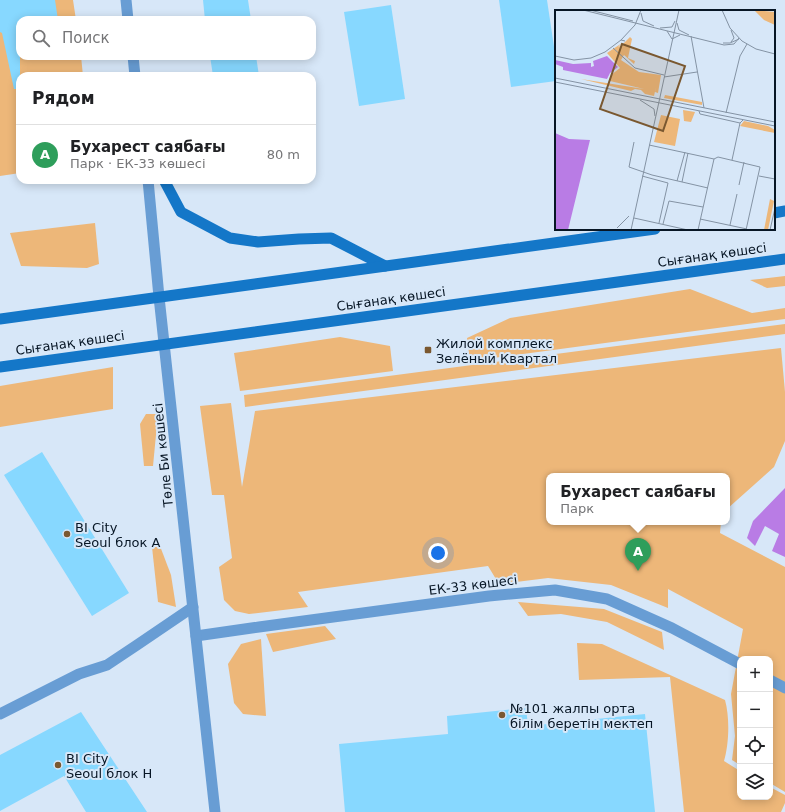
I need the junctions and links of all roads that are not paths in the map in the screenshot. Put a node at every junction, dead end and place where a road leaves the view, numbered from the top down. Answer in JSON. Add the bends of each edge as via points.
{"nodes":[{"id":1,"x":126,"y":0,"type":"edge"},
{"id":2,"x":128,"y":16,"type":"edge"},
{"id":3,"x":133,"y":60,"type":"edge"},
{"id":4,"x":135,"y":72,"type":"edge"},
{"id":5,"x":148,"y":184,"type":"edge"},
{"id":6,"x":166,"y":184,"type":"edge"},
{"id":7,"x":785,"y":211,"type":"edge"},
{"id":8,"x":775,"y":213,"type":"edge"},
{"id":9,"x":648,"y":230,"type":"edge"},
{"id":10,"x":785,"y":259,"type":"edge"},
{"id":11,"x":385,"y":266,"type":"junction"},
{"id":12,"x":159,"y":297,"type":"junction"},
{"id":13,"x":0,"y":319,"type":"edge"},
{"id":14,"x":165,"y":344,"type":"junction"},
{"id":15,"x":0,"y":367,"type":"edge"},
{"id":16,"x":193,"y":607,"type":"junction"},
{"id":17,"x":196,"y":636,"type":"junction"},
{"id":18,"x":737,"y":662,"type":"edge"},
{"id":19,"x":773,"y":682,"type":"edge"},
{"id":20,"x":785,"y":688,"type":"edge"},
{"id":21,"x":0,"y":714,"type":"edge"},
{"id":22,"x":215,"y":812,"type":"edge"}],
"edges":[{"from":1,"to":2,"type":"street"},
{"from":3,"to":4,"type":"street"},
{"from":5,"to":12,"type":"street"},
{"from":6,"to":11,"type":"main road","via":[[181,212],[230,238],[258,242],[331,238]]},
{"from":7,"to":8,"type":"main road"},
{"from":9,"to":11,"type":"main road"},
{"from":10,"to":14,"type":"main road","name":"Сығанақ көшесі"},
{"from":11,"to":12,"type":"main road"},
{"from":12,"to":13,"type":"main road"},
{"from":12,"to":14,"type":"street","name":"Төле Би көшесі"},
{"from":14,"to":15,"type":"main road","name":"Сығанақ көшесі"},
{"from":14,"to":16,"type":"street","name":"Төле Би көшесі"},
{"from":16,"to":17,"type":"street"},
{"from":16,"to":21,"type":"street","via":[[107,665],[79,674]]},
{"from":17,"to":18,"type":"street","name":"ЕК-33 көшесі","via":[[489,596],[555,590],[607,599],[672,628]]},
{"from":17,"to":22,"type":"street"},
{"from":19,"to":20,"type":"street"}]}
